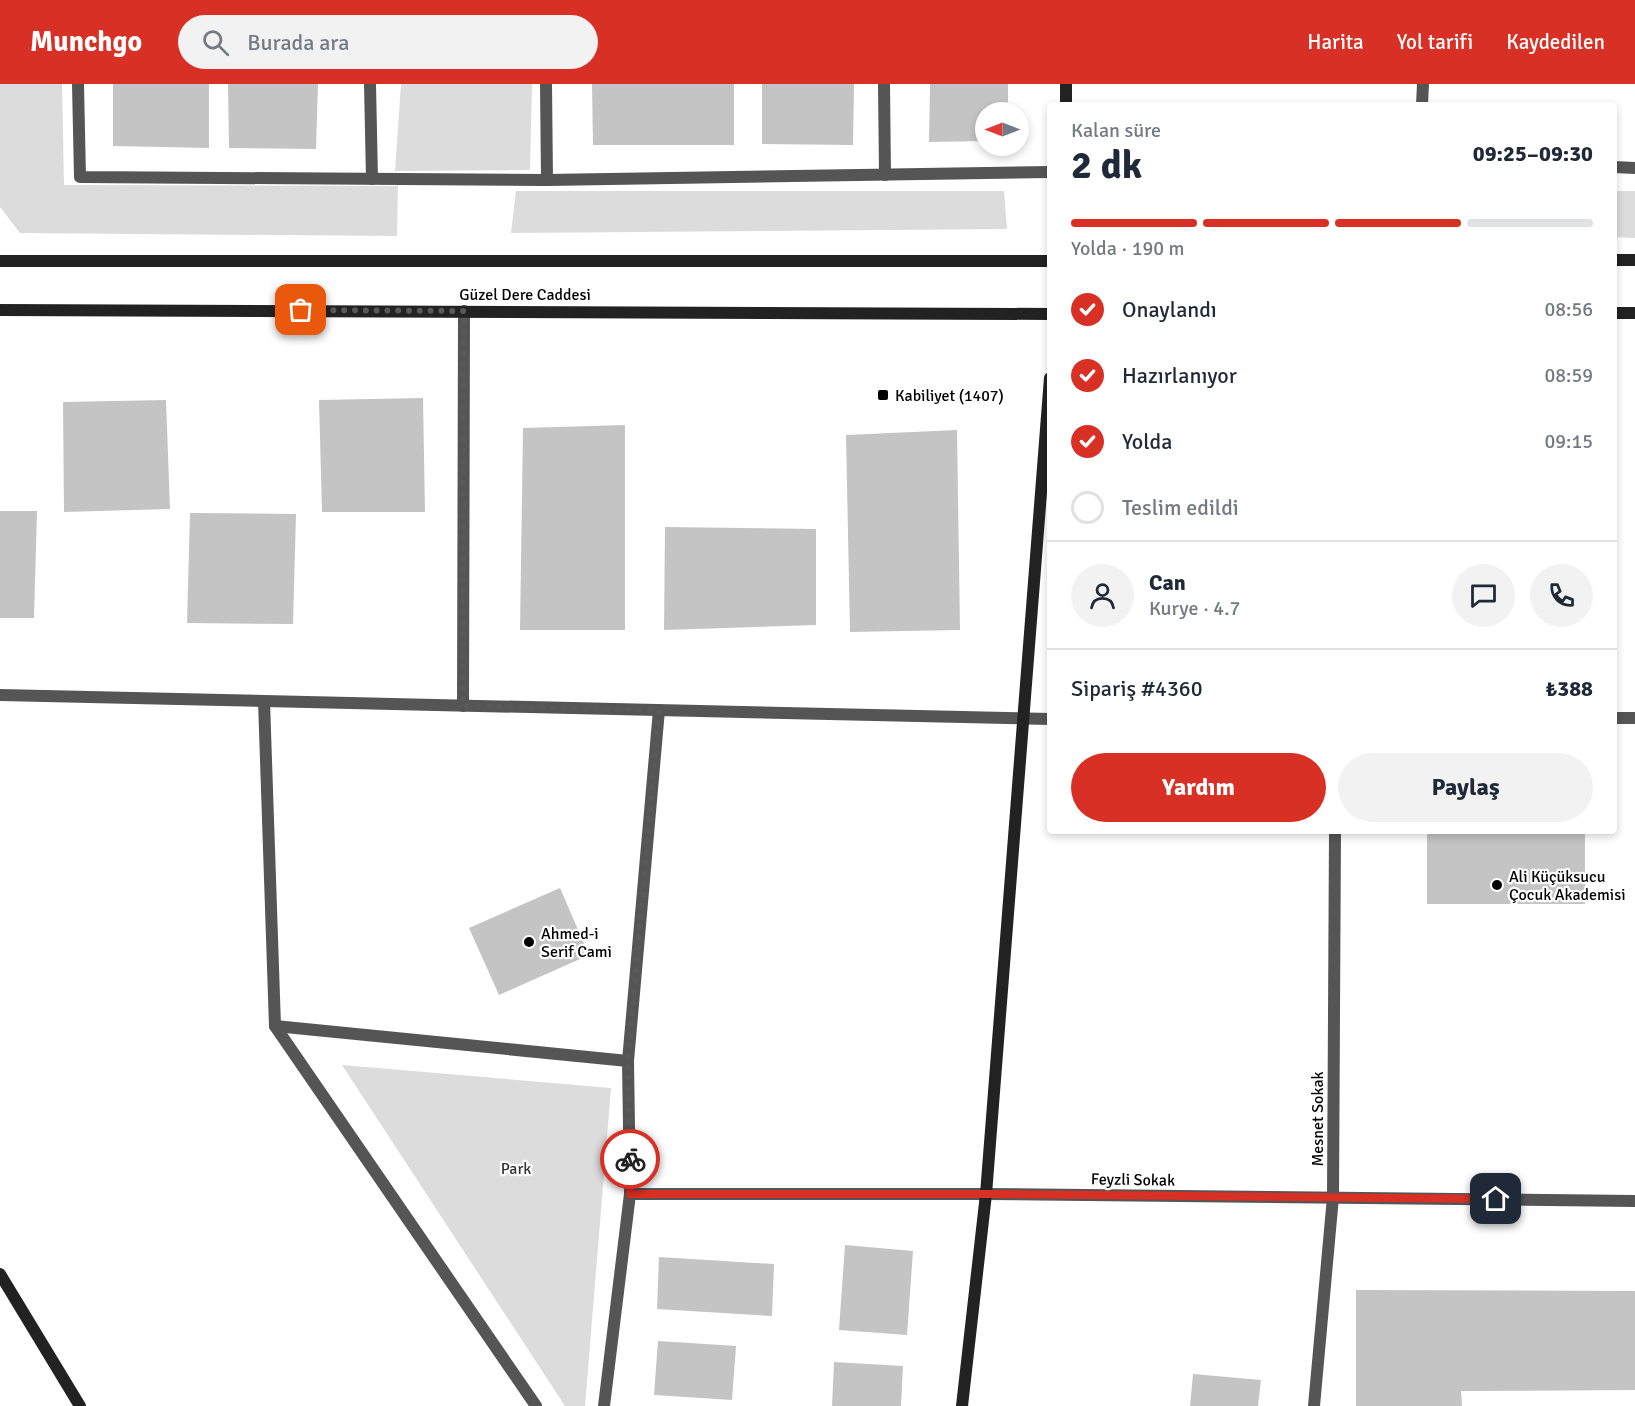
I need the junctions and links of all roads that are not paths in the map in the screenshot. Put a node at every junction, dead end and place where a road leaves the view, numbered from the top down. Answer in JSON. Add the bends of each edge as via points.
{"nodes":[{"id":1,"x":78,"y":84,"type":"edge"},
{"id":2,"x":370,"y":84,"type":"edge"},
{"id":3,"x":546,"y":84,"type":"edge"},
{"id":4,"x":884,"y":84,"type":"edge"},
{"id":5,"x":1066,"y":84,"type":"edge"},
{"id":6,"x":1423,"y":84,"type":"edge"},
{"id":7,"x":1066,"y":102,"type":"edge"},
{"id":8,"x":1422,"y":102,"type":"edge"},
{"id":9,"x":1617,"y":167,"type":"edge"},
{"id":10,"x":1635,"y":168,"type":"edge"},
{"id":11,"x":1047,"y":172,"type":"edge"},
{"id":12,"x":885,"y":175,"type":"junction"},
{"id":13,"x":372,"y":179,"type":"junction"},
{"id":14,"x":547,"y":180,"type":"junction"},
{"id":15,"x":1617,"y":260,"type":"edge"},
{"id":16,"x":1635,"y":260,"type":"edge"},
{"id":17,"x":0,"y":261,"type":"edge"},
{"id":18,"x":1047,"y":261,"type":"edge"},
{"id":19,"x":0,"y":310,"type":"edge"},
{"id":20,"x":464,"y":311,"type":"junction"},
{"id":21,"x":1617,"y":313,"type":"edge"},
{"id":22,"x":1635,"y":313,"type":"edge"},
{"id":23,"x":1047,"y":314,"type":"edge"},
{"id":24,"x":1047,"y":416,"type":"edge"},
{"id":25,"x":0,"y":695,"type":"edge"},
{"id":26,"x":264,"y":701,"type":"junction"},
{"id":27,"x":463,"y":706,"type":"junction"},
{"id":28,"x":659,"y":710,"type":"junction"},
{"id":29,"x":1617,"y":718,"type":"edge"},
{"id":30,"x":1635,"y":718,"type":"edge"},
{"id":31,"x":1047,"y":719,"type":"edge"},
{"id":32,"x":1023,"y":720,"type":"junction"},
{"id":33,"x":1335,"y":834,"type":"edge"},
{"id":34,"x":275,"y":1026,"type":"junction"},
{"id":35,"x":628,"y":1061,"type":"junction"},
{"id":36,"x":630,"y":1194,"type":"junction"},
{"id":37,"x":986,"y":1194,"type":"junction"},
{"id":38,"x":1333,"y":1197,"type":"junction"},
{"id":39,"x":1635,"y":1200,"type":"edge"},
{"id":40,"x":0,"y":1274,"type":"edge"},
{"id":41,"x":80,"y":1406,"type":"edge"},
{"id":42,"x":536,"y":1406,"type":"edge"},
{"id":43,"x":604,"y":1406,"type":"edge"},
{"id":44,"x":962,"y":1406,"type":"edge"},
{"id":45,"x":1314,"y":1406,"type":"edge"}],
"edges":[{"from":1,"to":13,"type":"street","via":[[80,177]]},
{"from":2,"to":13,"type":"street"},
{"from":3,"to":14,"type":"street"},
{"from":4,"to":12,"type":"street"},
{"from":5,"to":7,"type":"main road"},
{"from":6,"to":8,"type":"street"},
{"from":9,"to":10,"type":"street"},
{"from":11,"to":12,"type":"street"},
{"from":12,"to":14,"type":"street"},
{"from":13,"to":14,"type":"street"},
{"from":15,"to":16,"type":"main road"},
{"from":17,"to":18,"type":"main road","name":"Güzel Dere Caddesi"},
{"from":19,"to":20,"type":"main road","name":"Güzel Dere Caddesi"},
{"from":20,"to":23,"type":"main road","name":"Güzel Dere Caddesi"},
{"from":20,"to":27,"type":"street"},
{"from":21,"to":22,"type":"main road"},
{"from":24,"to":32,"type":"main road"},
{"from":25,"to":26,"type":"street"},
{"from":26,"to":27,"type":"street"},
{"from":26,"to":34,"type":"street"},
{"from":27,"to":28,"type":"street"},
{"from":28,"to":32,"type":"street"},
{"from":28,"to":35,"type":"street"},
{"from":29,"to":30,"type":"street"},
{"from":31,"to":32,"type":"street"},
{"from":32,"to":37,"type":"main road"},
{"from":33,"to":38,"type":"street","name":"Mesnet Sokak"},
{"from":34,"to":35,"type":"street"},
{"from":34,"to":42,"type":"street"},
{"from":35,"to":36,"type":"street"},
{"from":36,"to":37,"type":"street","name":"Feyzli Sokak"},
{"from":36,"to":43,"type":"street"},
{"from":37,"to":38,"type":"street","name":"Feyzli Sokak"},
{"from":37,"to":44,"type":"main road"},
{"from":38,"to":39,"type":"street","name":"Feyzli Sokak"},
{"from":38,"to":45,"type":"street","name":"Mesnet Sokak"},
{"from":40,"to":41,"type":"main road"}]}
